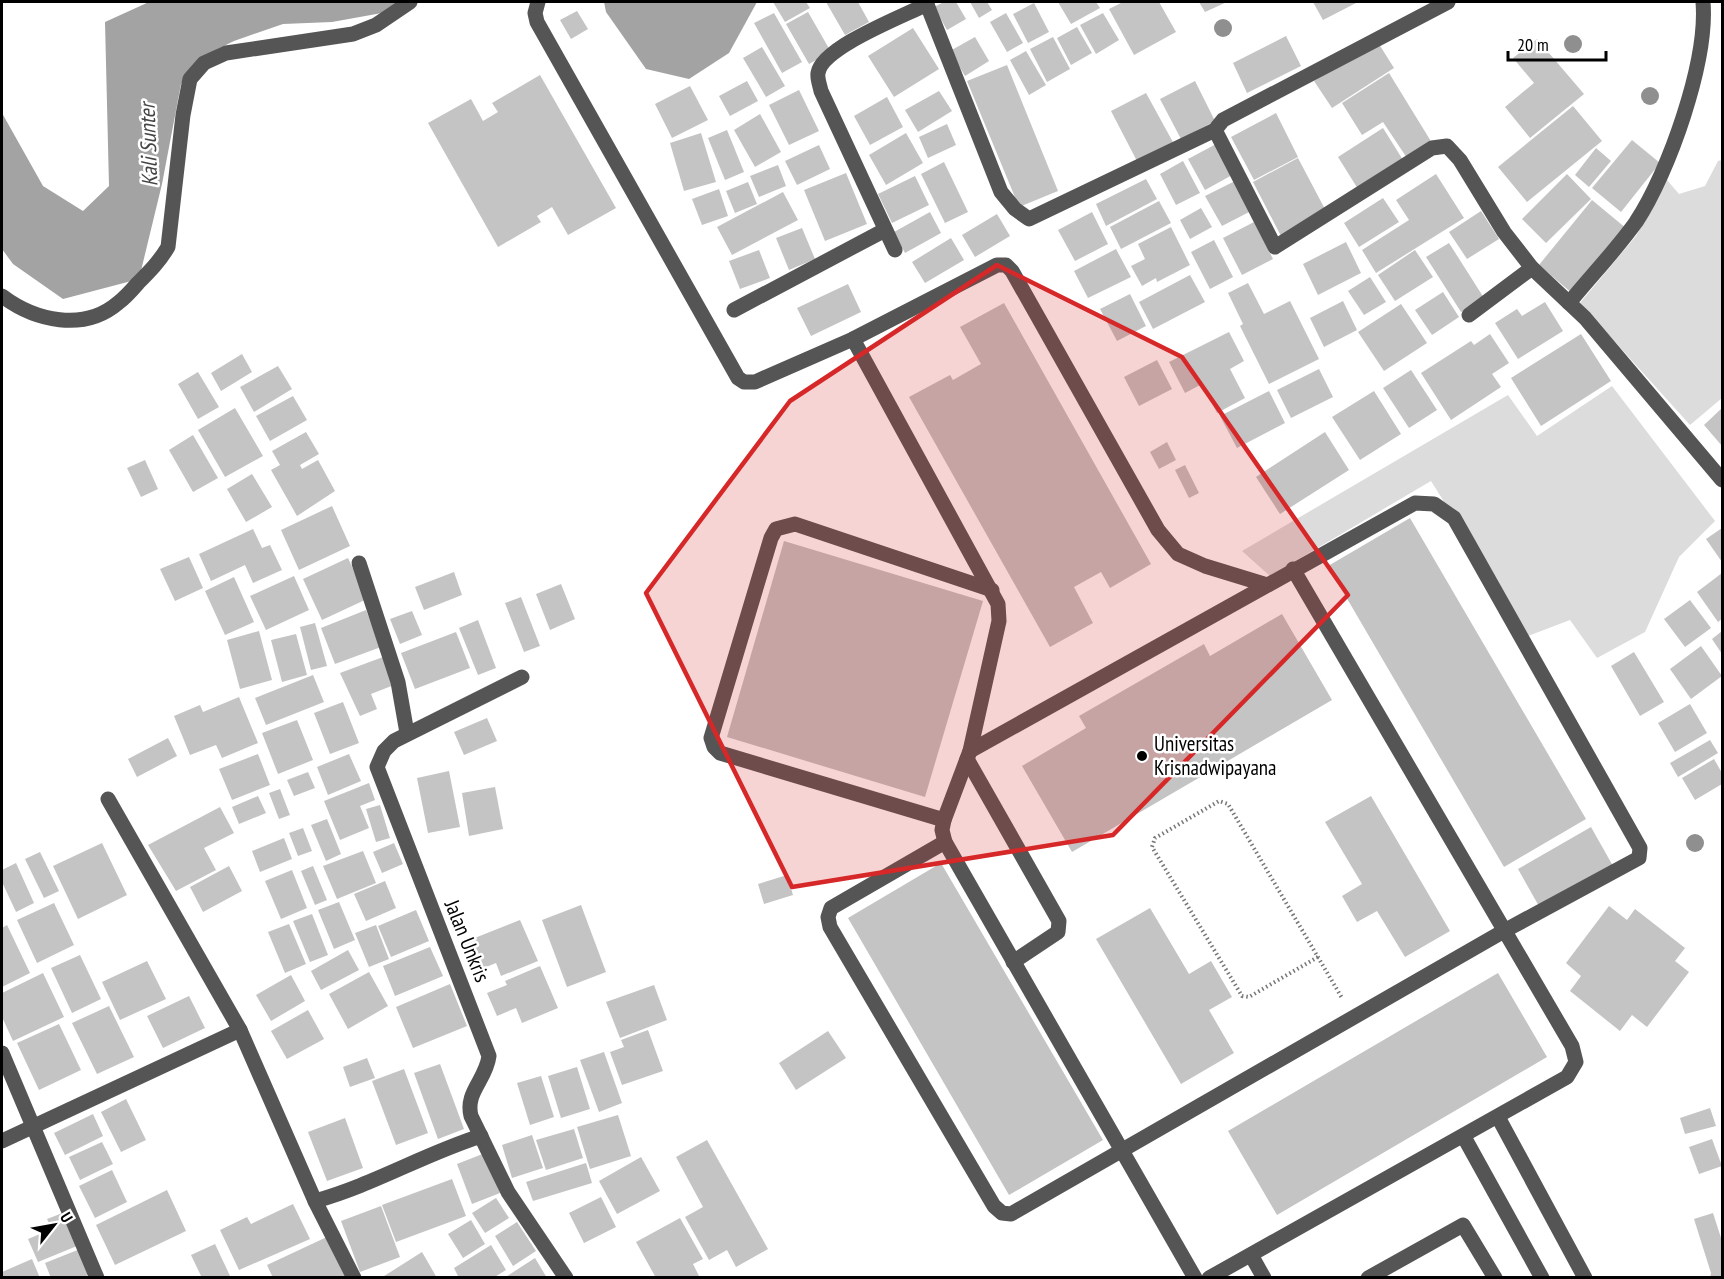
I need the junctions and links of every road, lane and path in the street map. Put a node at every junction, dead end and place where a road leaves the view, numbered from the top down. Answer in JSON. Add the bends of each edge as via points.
{"nodes":[{"id":1,"x":410,"y":2,"type":"edge"},
{"id":2,"x":538,"y":2,"type":"edge"},
{"id":3,"x":1449,"y":2,"type":"edge"},
{"id":4,"x":1703,"y":2,"type":"edge"},
{"id":5,"x":927,"y":3,"type":"edge"},
{"id":6,"x":1215,"y":130,"type":"junction"},
{"id":7,"x":885,"y":230,"type":"junction"},
{"id":8,"x":896,"y":250,"type":"dead end"},
{"id":9,"x":1532,"y":268,"type":"junction"},
{"id":10,"x":2,"y":296,"type":"edge"},
{"id":11,"x":1569,"y":303,"type":"junction"},
{"id":12,"x":734,"y":310,"type":"dead end"},
{"id":13,"x":1469,"y":315,"type":"dead end"},
{"id":14,"x":853,"y":339,"type":"junction"},
{"id":15,"x":1722,"y":480,"type":"edge"},
{"id":16,"x":359,"y":563,"type":"dead end"},
{"id":17,"x":1293,"y":569,"type":"junction"},
{"id":18,"x":1267,"y":585,"type":"junction"},
{"id":19,"x":992,"y":590,"type":"junction"},
{"id":20,"x":522,"y":677,"type":"dead end"},
{"id":21,"x":408,"y":733,"type":"junction"},
{"id":22,"x":968,"y":755,"type":"junction"},
{"id":23,"x":108,"y":799,"type":"dead end"},
{"id":24,"x":944,"y":820,"type":"junction"},
{"id":25,"x":945,"y":842,"type":"junction"},
{"id":26,"x":1504,"y":931,"type":"junction"},
{"id":27,"x":1318,"y":957,"type":"junction"},
{"id":28,"x":1013,"y":962,"type":"junction"},
{"id":29,"x":1355,"y":1019,"type":"junction"},
{"id":30,"x":240,"y":1030,"type":"junction"},
{"id":31,"x":2,"y":1053,"type":"edge"},
{"id":32,"x":1498,"y":1117,"type":"junction"},
{"id":33,"x":34,"y":1125,"type":"junction"},
{"id":34,"x":481,"y":1136,"type":"junction"},
{"id":35,"x":1464,"y":1137,"type":"junction"},
{"id":36,"x":2,"y":1141,"type":"edge"},
{"id":37,"x":1122,"y":1151,"type":"junction"},
{"id":38,"x":315,"y":1201,"type":"junction"},
{"id":39,"x":1251,"y":1255,"type":"junction"},
{"id":40,"x":97,"y":1278,"type":"edge"},
{"id":41,"x":354,"y":1278,"type":"edge"},
{"id":42,"x":566,"y":1278,"type":"edge"},
{"id":43,"x":1195,"y":1278,"type":"edge"},
{"id":44,"x":1209,"y":1278,"type":"edge"},
{"id":45,"x":1264,"y":1278,"type":"edge"},
{"id":46,"x":1368,"y":1278,"type":"edge"},
{"id":47,"x":1495,"y":1278,"type":"edge"},
{"id":48,"x":1542,"y":1278,"type":"edge"},
{"id":49,"x":1585,"y":1278,"type":"edge"}],
"edges":[{"from":1,"to":10,"type":"street","via":[[376,25],[353,34],[226,53],[204,63],[190,79],[168,247],[157,266],[117,305],[83,321],[55,320],[30,313]]},
{"from":2,"to":14,"type":"street","via":[[537,22],[733,374],[744,382],[755,382]]},
{"from":3,"to":6,"type":"street","via":[[1223,120]]},
{"from":4,"to":11,"type":"street","via":[[1694,80],[1668,158],[1636,222]]},
{"from":5,"to":6,"type":"street","via":[[1001,192],[1029,219]]},
{"from":5,"to":7,"type":"street","via":[[841,47],[823,61],[818,73],[821,91]]},
{"from":6,"to":9,"type":"street","via":[[1275,247],[1432,148],[1447,146]]},
{"from":7,"to":8,"type":"street"},
{"from":7,"to":12,"type":"street"},
{"from":9,"to":11,"type":"street"},
{"from":9,"to":13,"type":"street"},
{"from":11,"to":15,"type":"street"},
{"from":14,"to":18,"type":"street","via":[[997,265],[1006,265],[1158,530],[1178,554]]},
{"from":14,"to":19,"type":"street"},
{"from":16,"to":21,"type":"street","via":[[398,682]]},
{"from":17,"to":18,"type":"street"},
{"from":17,"to":26,"type":"street"},
{"from":17,"to":26,"type":"street","via":[[1415,503],[1434,504],[1454,518],[1640,848],[1639,858],[1632,864]]},
{"from":18,"to":22,"type":"street"},
{"from":19,"to":22,"type":"street","via":[[999,621]]},
{"from":19,"to":24,"type":"street","via":[[795,524],[776,529],[711,738],[720,753]]},
{"from":20,"to":21,"type":"street","name":"Jalan Unkris"},
{"from":21,"to":34,"type":"street","name":"Jalan Unkris","via":[[384,751],[377,767],[489,1056],[488,1067],[470,1094],[468,1105]]},
{"from":22,"to":24,"type":"street"},
{"from":22,"to":28,"type":"street","via":[[1059,921],[1058,932]]},
{"from":23,"to":30,"type":"street"},
{"from":24,"to":25,"type":"street"},
{"from":25,"to":28,"type":"street"},
{"from":25,"to":37,"type":"street","via":[[831,908],[830,927],[1002,1214],[1018,1212]]},
{"from":26,"to":29,"type":"street"},
{"from":26,"to":32,"type":"street","via":[[1572,1046],[1576,1062],[1567,1077]]},
{"from":27,"to":27,"type":"path","via":[[1249,998],[1242,996],[1152,847],[1155,838],[1223,800]]},
{"from":27,"to":29,"type":"path"},
{"from":28,"to":37,"type":"street"},
{"from":29,"to":37,"type":"street"},
{"from":30,"to":33,"type":"street"},
{"from":30,"to":38,"type":"street"},
{"from":31,"to":33,"type":"street"},
{"from":32,"to":35,"type":"street"},
{"from":32,"to":49,"type":"street"},
{"from":33,"to":36,"type":"street"},
{"from":33,"to":40,"type":"street"},
{"from":34,"to":38,"type":"street","via":[[443,1148],[350,1192]]},
{"from":34,"to":42,"type":"street","name":"Jalan Unkris","via":[[508,1192]]},
{"from":35,"to":39,"type":"street"},
{"from":35,"to":48,"type":"street"},
{"from":37,"to":43,"type":"street"},
{"from":38,"to":41,"type":"street"},
{"from":39,"to":44,"type":"street"},
{"from":39,"to":45,"type":"street"},
{"from":46,"to":47,"type":"street","via":[[1463,1225]]}]}
